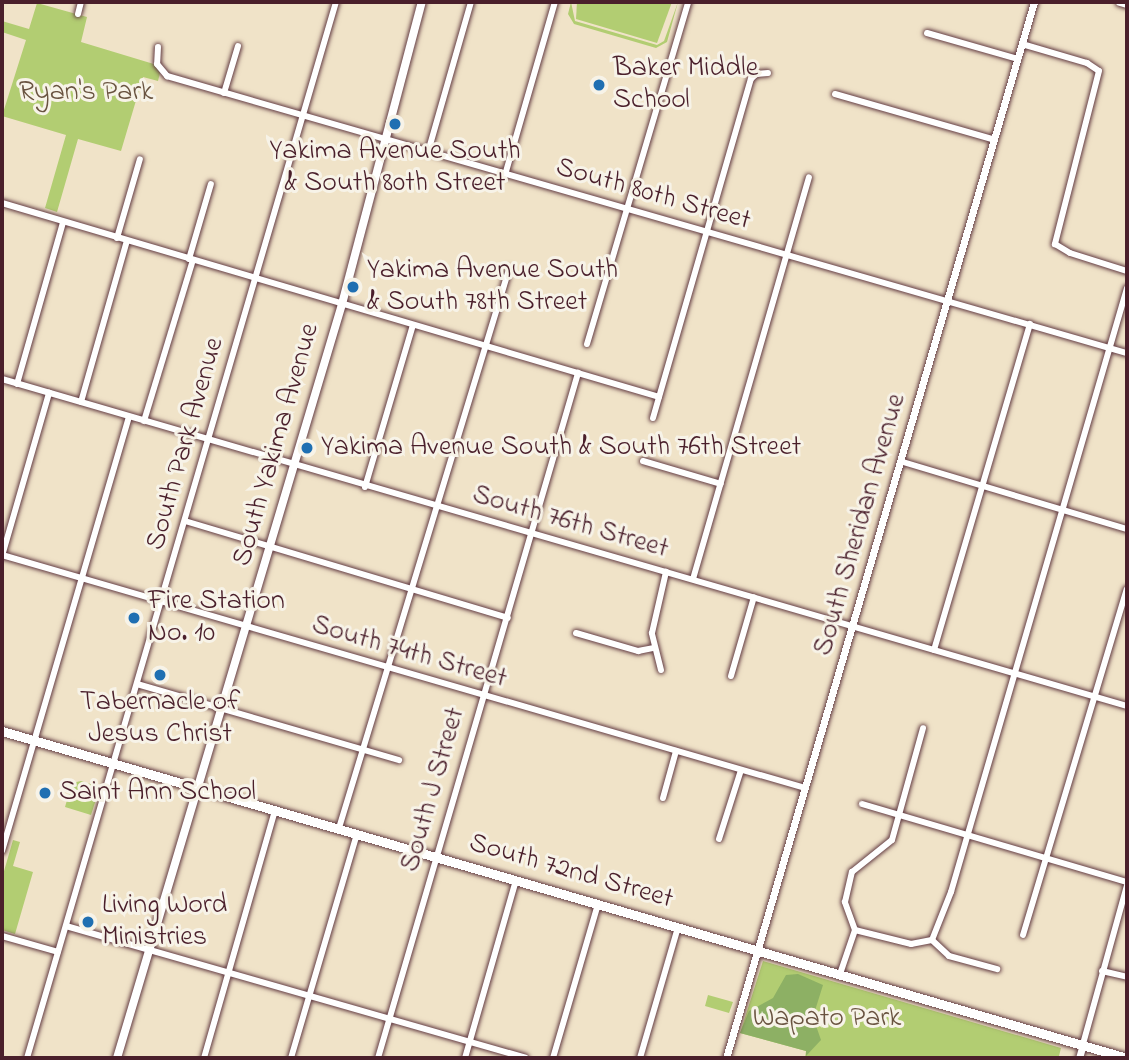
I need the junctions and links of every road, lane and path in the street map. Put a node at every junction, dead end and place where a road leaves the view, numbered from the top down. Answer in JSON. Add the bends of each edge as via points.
{"nodes":[{"id":1,"x":81,"y":2,"type":"edge"},
{"id":2,"x":336,"y":2,"type":"edge"},
{"id":3,"x":422,"y":2,"type":"edge"},
{"id":4,"x":471,"y":2,"type":"edge"},
{"id":5,"x":555,"y":2,"type":"edge"},
{"id":6,"x":688,"y":2,"type":"edge"},
{"id":7,"x":1034,"y":2,"type":"edge"},
{"id":8,"x":1120,"y":2,"type":"edge"},
{"id":9,"x":1127,"y":4,"type":"edge"},
{"id":10,"x":78,"y":14,"type":"dead end"},
{"id":11,"x":927,"y":33,"type":"dead end"},
{"id":12,"x":1022,"y":44,"type":"junction"},
{"id":13,"x":238,"y":46,"type":"dead end"},
{"id":14,"x":158,"y":47,"type":"dead end"},
{"id":15,"x":1018,"y":59,"type":"junction"},
{"id":16,"x":768,"y":74,"type":"dead end"},
{"id":17,"x":225,"y":93,"type":"junction"},
{"id":18,"x":835,"y":94,"type":"dead end"},
{"id":19,"x":303,"y":117,"type":"junction"},
{"id":20,"x":383,"y":140,"type":"junction"},
{"id":21,"x":995,"y":140,"type":"junction"},
{"id":22,"x":428,"y":152,"type":"junction"},
{"id":23,"x":140,"y":159,"type":"dead end"},
{"id":24,"x":505,"y":175,"type":"junction"},
{"id":25,"x":809,"y":177,"type":"dead end"},
{"id":26,"x":211,"y":184,"type":"dead end"},
{"id":27,"x":2,"y":204,"type":"edge"},
{"id":28,"x":626,"y":210,"type":"junction"},
{"id":29,"x":63,"y":222,"type":"junction"},
{"id":30,"x":707,"y":232,"type":"junction"},
{"id":31,"x":117,"y":238,"type":"junction"},
{"id":32,"x":127,"y":241,"type":"junction"},
{"id":33,"x":787,"y":255,"type":"junction"},
{"id":34,"x":191,"y":260,"type":"junction"},
{"id":35,"x":509,"y":269,"type":"dead end"},
{"id":36,"x":1127,"y":271,"type":"edge"},
{"id":37,"x":256,"y":279,"type":"junction"},
{"id":38,"x":1127,"y":288,"type":"edge"},
{"id":39,"x":949,"y":300,"type":"junction"},
{"id":40,"x":342,"y":304,"type":"junction"},
{"id":41,"x":1030,"y":324,"type":"junction"},
{"id":42,"x":413,"y":325,"type":"junction"},
{"id":43,"x":587,"y":344,"type":"dead end"},
{"id":44,"x":485,"y":345,"type":"junction"},
{"id":45,"x":1110,"y":348,"type":"junction"},
{"id":46,"x":1127,"y":353,"type":"edge"},
{"id":47,"x":578,"y":373,"type":"junction"},
{"id":48,"x":2,"y":379,"type":"edge"},
{"id":49,"x":17,"y":384,"type":"junction"},
{"id":50,"x":49,"y":393,"type":"junction"},
{"id":51,"x":659,"y":397,"type":"junction"},
{"id":52,"x":81,"y":402,"type":"junction"},
{"id":53,"x":129,"y":417,"type":"junction"},
{"id":54,"x":653,"y":418,"type":"dead end"},
{"id":55,"x":144,"y":421,"type":"junction"},
{"id":56,"x":209,"y":440,"type":"junction"},
{"id":57,"x":643,"y":461,"type":"dead end"},
{"id":58,"x":903,"y":462,"type":"junction"},
{"id":59,"x":294,"y":466,"type":"junction"},
{"id":60,"x":720,"y":484,"type":"junction"},
{"id":61,"x":365,"y":487,"type":"junction"},
{"id":62,"x":982,"y":487,"type":"junction"},
{"id":63,"x":435,"y":507,"type":"junction"},
{"id":64,"x":1063,"y":510,"type":"junction"},
{"id":65,"x":185,"y":521,"type":"junction"},
{"id":66,"x":1127,"y":529,"type":"edge"},
{"id":67,"x":531,"y":533,"type":"junction"},
{"id":68,"x":270,"y":547,"type":"junction"},
{"id":69,"x":2,"y":555,"type":"edge"},
{"id":70,"x":666,"y":572,"type":"junction"},
{"id":71,"x":82,"y":579,"type":"junction"},
{"id":72,"x":693,"y":579,"type":"junction"},
{"id":73,"x":410,"y":588,"type":"junction"},
{"id":74,"x":1127,"y":589,"type":"edge"},
{"id":75,"x":754,"y":597,"type":"junction"},
{"id":76,"x":161,"y":603,"type":"junction"},
{"id":77,"x":508,"y":618,"type":"junction"},
{"id":78,"x":854,"y":626,"type":"junction"},
{"id":79,"x":246,"y":628,"type":"junction"},
{"id":80,"x":576,"y":633,"type":"dead end"},
{"id":81,"x":653,"y":648,"type":"junction"},
{"id":82,"x":934,"y":650,"type":"junction"},
{"id":83,"x":386,"y":669,"type":"junction"},
{"id":84,"x":661,"y":670,"type":"dead end"},
{"id":85,"x":1016,"y":674,"type":"junction"},
{"id":86,"x":731,"y":676,"type":"dead end"},
{"id":87,"x":137,"y":684,"type":"junction"},
{"id":88,"x":1096,"y":696,"type":"junction"},
{"id":89,"x":483,"y":697,"type":"junction"},
{"id":90,"x":1127,"y":706,"type":"edge"},
{"id":91,"x":221,"y":708,"type":"junction"},
{"id":92,"x":923,"y":729,"type":"dead end"},
{"id":93,"x":2,"y":731,"type":"edge"},
{"id":94,"x":34,"y":740,"type":"junction"},
{"id":95,"x":362,"y":749,"type":"junction"},
{"id":96,"x":676,"y":751,"type":"junction"},
{"id":97,"x":399,"y":760,"type":"dead end"},
{"id":98,"x":114,"y":763,"type":"junction"},
{"id":99,"x":741,"y":770,"type":"junction"},
{"id":100,"x":197,"y":788,"type":"junction"},
{"id":101,"x":805,"y":788,"type":"junction"},
{"id":102,"x":663,"y":798,"type":"dead end"},
{"id":103,"x":862,"y":804,"type":"dead end"},
{"id":104,"x":275,"y":810,"type":"junction"},
{"id":105,"x":901,"y":815,"type":"junction"},
{"id":106,"x":339,"y":828,"type":"junction"},
{"id":107,"x":357,"y":834,"type":"junction"},
{"id":108,"x":967,"y":834,"type":"junction"},
{"id":109,"x":719,"y":839,"type":"dead end"},
{"id":110,"x":2,"y":851,"type":"edge"},
{"id":111,"x":436,"y":857,"type":"junction"},
{"id":112,"x":1047,"y":858,"type":"junction"},
{"id":113,"x":516,"y":880,"type":"junction"},
{"id":114,"x":1127,"y":883,"type":"edge"},
{"id":115,"x":598,"y":904,"type":"junction"},
{"id":116,"x":66,"y":926,"type":"junction"},
{"id":117,"x":678,"y":927,"type":"junction"},
{"id":118,"x":855,"y":930,"type":"junction"},
{"id":119,"x":2,"y":936,"type":"edge"},
{"id":120,"x":1023,"y":936,"type":"dead end"},
{"id":121,"x":932,"y":940,"type":"junction"},
{"id":122,"x":149,"y":950,"type":"junction"},
{"id":123,"x":758,"y":950,"type":"junction"},
{"id":124,"x":58,"y":952,"type":"junction"},
{"id":125,"x":997,"y":969,"type":"dead end"},
{"id":126,"x":1102,"y":971,"type":"junction"},
{"id":127,"x":229,"y":973,"type":"junction"},
{"id":128,"x":840,"y":974,"type":"junction"},
{"id":129,"x":1127,"y":977,"type":"edge"},
{"id":130,"x":309,"y":996,"type":"junction"},
{"id":131,"x":389,"y":1019,"type":"junction"},
{"id":132,"x":470,"y":1042,"type":"junction"},
{"id":133,"x":1083,"y":1044,"type":"junction"},
{"id":134,"x":27,"y":1058,"type":"edge"},
{"id":135,"x":117,"y":1058,"type":"edge"},
{"id":136,"x":204,"y":1058,"type":"edge"},
{"id":137,"x":291,"y":1058,"type":"edge"},
{"id":138,"x":378,"y":1058,"type":"edge"},
{"id":139,"x":465,"y":1058,"type":"edge"},
{"id":140,"x":525,"y":1058,"type":"edge"},
{"id":141,"x":552,"y":1058,"type":"edge"},
{"id":142,"x":640,"y":1058,"type":"edge"},
{"id":143,"x":726,"y":1058,"type":"edge"},
{"id":144,"x":1079,"y":1058,"type":"edge"},
{"id":145,"x":1127,"y":1058,"type":"edge"}],
"edges":[{"from":1,"to":10,"type":"street"},
{"from":2,"to":19,"type":"street","name":"South Park Avenue"},
{"from":3,"to":20,"type":"main road","name":"South Yakima Avenue"},
{"from":4,"to":22,"type":"street"},
{"from":5,"to":24,"type":"street"},
{"from":6,"to":28,"type":"street"},
{"from":7,"to":12,"type":"street","name":"South Sheridan Avenue"},
{"from":8,"to":9,"type":"main road"},
{"from":11,"to":15,"type":"street"},
{"from":12,"to":15,"type":"street","name":"South Sheridan Avenue"},
{"from":12,"to":36,"type":"street","via":[[1087,63],[1099,71],[1055,245]]},
{"from":13,"to":17,"type":"street"},
{"from":14,"to":17,"type":"street","name":"South 80th Street","via":[[157,64],[167,76]]},
{"from":15,"to":21,"type":"street","name":"South Sheridan Avenue"},
{"from":16,"to":30,"type":"street","via":[[754,74]]},
{"from":17,"to":19,"type":"street","name":"South 80th Street"},
{"from":18,"to":21,"type":"street"},
{"from":19,"to":20,"type":"street","name":"South 80th Street"},
{"from":19,"to":37,"type":"street","name":"South Park Avenue"},
{"from":20,"to":22,"type":"street","name":"South 80th Street"},
{"from":20,"to":40,"type":"main road","name":"South Yakima Avenue"},
{"from":21,"to":39,"type":"street","name":"South Sheridan Avenue"},
{"from":22,"to":24,"type":"street","name":"South 80th Street"},
{"from":23,"to":31,"type":"street"},
{"from":24,"to":28,"type":"street","name":"South 80th Street"},
{"from":25,"to":33,"type":"street"},
{"from":26,"to":34,"type":"street"},
{"from":27,"to":29,"type":"street"},
{"from":28,"to":30,"type":"street","name":"South 80th Street"},
{"from":28,"to":43,"type":"street"},
{"from":29,"to":31,"type":"street"},
{"from":29,"to":49,"type":"street"},
{"from":30,"to":33,"type":"street","name":"South 80th Street"},
{"from":30,"to":51,"type":"street"},
{"from":31,"to":32,"type":"street"},
{"from":32,"to":34,"type":"street"},
{"from":32,"to":52,"type":"street"},
{"from":33,"to":39,"type":"street","name":"South 80th Street"},
{"from":33,"to":60,"type":"street"},
{"from":34,"to":37,"type":"street"},
{"from":34,"to":55,"type":"street"},
{"from":35,"to":44,"type":"street"},
{"from":37,"to":40,"type":"street"},
{"from":37,"to":56,"type":"street","name":"South Park Avenue"},
{"from":38,"to":45,"type":"street"},
{"from":39,"to":41,"type":"street","name":"South 80th Street"},
{"from":39,"to":58,"type":"street","name":"South Sheridan Avenue"},
{"from":40,"to":42,"type":"street"},
{"from":40,"to":59,"type":"main road","name":"South Yakima Avenue"},
{"from":41,"to":45,"type":"street","name":"South 80th Street"},
{"from":41,"to":62,"type":"street"},
{"from":42,"to":44,"type":"street"},
{"from":42,"to":61,"type":"street"},
{"from":44,"to":47,"type":"street"},
{"from":44,"to":63,"type":"street"},
{"from":45,"to":46,"type":"street","name":"South 80th Street"},
{"from":45,"to":64,"type":"street"},
{"from":47,"to":51,"type":"street"},
{"from":47,"to":67,"type":"street","name":"South J Street"},
{"from":48,"to":49,"type":"street","name":"South 76th Street"},
{"from":49,"to":50,"type":"street","name":"South 76th Street"},
{"from":50,"to":52,"type":"street","name":"South 76th Street"},
{"from":50,"to":69,"type":"street"},
{"from":51,"to":54,"type":"street"},
{"from":52,"to":53,"type":"street","name":"South 76th Street"},
{"from":53,"to":55,"type":"street","name":"South 76th Street"},
{"from":53,"to":71,"type":"street"},
{"from":55,"to":56,"type":"street","name":"South 76th Street"},
{"from":56,"to":59,"type":"street","name":"South 76th Street"},
{"from":56,"to":65,"type":"street","name":"South Park Avenue"},
{"from":57,"to":60,"type":"street"},
{"from":58,"to":62,"type":"street"},
{"from":58,"to":78,"type":"street","name":"South Sheridan Avenue"},
{"from":59,"to":61,"type":"street","name":"South 76th Street"},
{"from":59,"to":68,"type":"main road","name":"South Yakima Avenue"},
{"from":60,"to":72,"type":"street"},
{"from":61,"to":63,"type":"street","name":"South 76th Street"},
{"from":62,"to":64,"type":"street"},
{"from":62,"to":82,"type":"street"},
{"from":63,"to":67,"type":"street","name":"South 76th Street"},
{"from":63,"to":73,"type":"street"},
{"from":64,"to":66,"type":"street"},
{"from":64,"to":85,"type":"street"},
{"from":65,"to":68,"type":"street"},
{"from":65,"to":76,"type":"street","name":"South Park Avenue"},
{"from":67,"to":70,"type":"street","name":"South 76th Street"},
{"from":67,"to":77,"type":"street","name":"South J Street"},
{"from":68,"to":73,"type":"street"},
{"from":68,"to":79,"type":"main road","name":"South Yakima Avenue"},
{"from":69,"to":71,"type":"street","name":"South 74th Street"},
{"from":70,"to":72,"type":"street","name":"South 76th Street"},
{"from":70,"to":81,"type":"street","via":[[654,617]]},
{"from":71,"to":76,"type":"street","name":"South 74th Street"},
{"from":71,"to":94,"type":"street"},
{"from":72,"to":75,"type":"street","name":"South 76th Street"},
{"from":73,"to":77,"type":"street"},
{"from":73,"to":83,"type":"street"},
{"from":74,"to":88,"type":"street"},
{"from":75,"to":78,"type":"street","name":"South 76th Street"},
{"from":75,"to":86,"type":"street"},
{"from":76,"to":79,"type":"street","name":"South 74th Street"},
{"from":76,"to":87,"type":"street","name":"South Park Avenue"},
{"from":77,"to":89,"type":"street","name":"South J Street"},
{"from":78,"to":82,"type":"street","name":"South 76th Street"},
{"from":78,"to":101,"type":"street","name":"South Sheridan Avenue"},
{"from":79,"to":83,"type":"street","name":"South 74th Street"},
{"from":79,"to":91,"type":"main road","name":"South Yakima Avenue"},
{"from":80,"to":81,"type":"street","via":[[638,651]]},
{"from":81,"to":84,"type":"street"},
{"from":82,"to":85,"type":"street","name":"South 76th Street"},
{"from":83,"to":89,"type":"street","name":"South 74th Street"},
{"from":83,"to":95,"type":"street"},
{"from":85,"to":88,"type":"street","name":"South 76th Street"},
{"from":85,"to":108,"type":"street"},
{"from":87,"to":91,"type":"street"},
{"from":87,"to":98,"type":"street","name":"South Park Avenue"},
{"from":88,"to":90,"type":"street","name":"South 76th Street"},
{"from":88,"to":112,"type":"street"},
{"from":89,"to":96,"type":"street","name":"South 74th Street"},
{"from":89,"to":111,"type":"street","name":"South J Street"},
{"from":91,"to":95,"type":"street"},
{"from":91,"to":100,"type":"main road","name":"South Yakima Avenue"},
{"from":92,"to":105,"type":"street"},
{"from":93,"to":94,"type":"main road","name":"South 72nd Street"},
{"from":94,"to":98,"type":"main road","name":"South 72nd Street"},
{"from":94,"to":110,"type":"street"},
{"from":95,"to":97,"type":"street"},
{"from":95,"to":106,"type":"street"},
{"from":96,"to":99,"type":"street","name":"South 74th Street"},
{"from":96,"to":102,"type":"street"},
{"from":98,"to":100,"type":"main road","name":"South 72nd Street"},
{"from":98,"to":116,"type":"street","name":"South Park Avenue"},
{"from":99,"to":101,"type":"street","name":"South 74th Street"},
{"from":99,"to":109,"type":"street"},
{"from":100,"to":104,"type":"main road","name":"South 72nd Street"},
{"from":100,"to":122,"type":"main road","name":"South Yakima Avenue"},
{"from":101,"to":123,"type":"street","name":"South Sheridan Avenue"},
{"from":103,"to":105,"type":"street"},
{"from":104,"to":106,"type":"main road","name":"South 72nd Street"},
{"from":104,"to":127,"type":"street"},
{"from":105,"to":108,"type":"street"},
{"from":105,"to":118,"type":"street","via":[[892,840],[852,872],[845,902]]},
{"from":106,"to":107,"type":"main road","name":"South 72nd Street"},
{"from":107,"to":111,"type":"main road","name":"South 72nd Street"},
{"from":107,"to":130,"type":"street"},
{"from":108,"to":112,"type":"street"},
{"from":108,"to":121,"type":"street"},
{"from":111,"to":113,"type":"main road","name":"South 72nd Street"},
{"from":111,"to":131,"type":"street","name":"South J Street"},
{"from":112,"to":114,"type":"street"},
{"from":112,"to":120,"type":"street"},
{"from":113,"to":115,"type":"main road","name":"South 72nd Street"},
{"from":113,"to":132,"type":"street"},
{"from":114,"to":126,"type":"street"},
{"from":115,"to":117,"type":"main road","name":"South 72nd Street"},
{"from":115,"to":141,"type":"street"},
{"from":116,"to":122,"type":"street"},
{"from":116,"to":124,"type":"street","name":"South Park Avenue"},
{"from":117,"to":123,"type":"main road","name":"South 72nd Street"},
{"from":117,"to":142,"type":"street"},
{"from":118,"to":121,"type":"street","via":[[911,944]]},
{"from":118,"to":128,"type":"street"},
{"from":119,"to":124,"type":"street"},
{"from":121,"to":125,"type":"street","via":[[949,956]]},
{"from":122,"to":127,"type":"street"},
{"from":122,"to":135,"type":"main road","name":"South Yakima Avenue"},
{"from":123,"to":128,"type":"main road","name":"South 72nd Street"},
{"from":123,"to":143,"type":"street","name":"South Sheridan Avenue"},
{"from":124,"to":134,"type":"street","name":"South Park Avenue"},
{"from":126,"to":129,"type":"street"},
{"from":126,"to":133,"type":"street"},
{"from":127,"to":130,"type":"street"},
{"from":127,"to":136,"type":"street"},
{"from":128,"to":133,"type":"main road","name":"South 72nd Street"},
{"from":130,"to":131,"type":"street"},
{"from":130,"to":137,"type":"street"},
{"from":131,"to":132,"type":"street"},
{"from":131,"to":138,"type":"street","name":"South J Street"},
{"from":132,"to":139,"type":"street"},
{"from":132,"to":140,"type":"street"},
{"from":133,"to":144,"type":"street"},
{"from":133,"to":145,"type":"main road","name":"South 72nd Street"}]}
